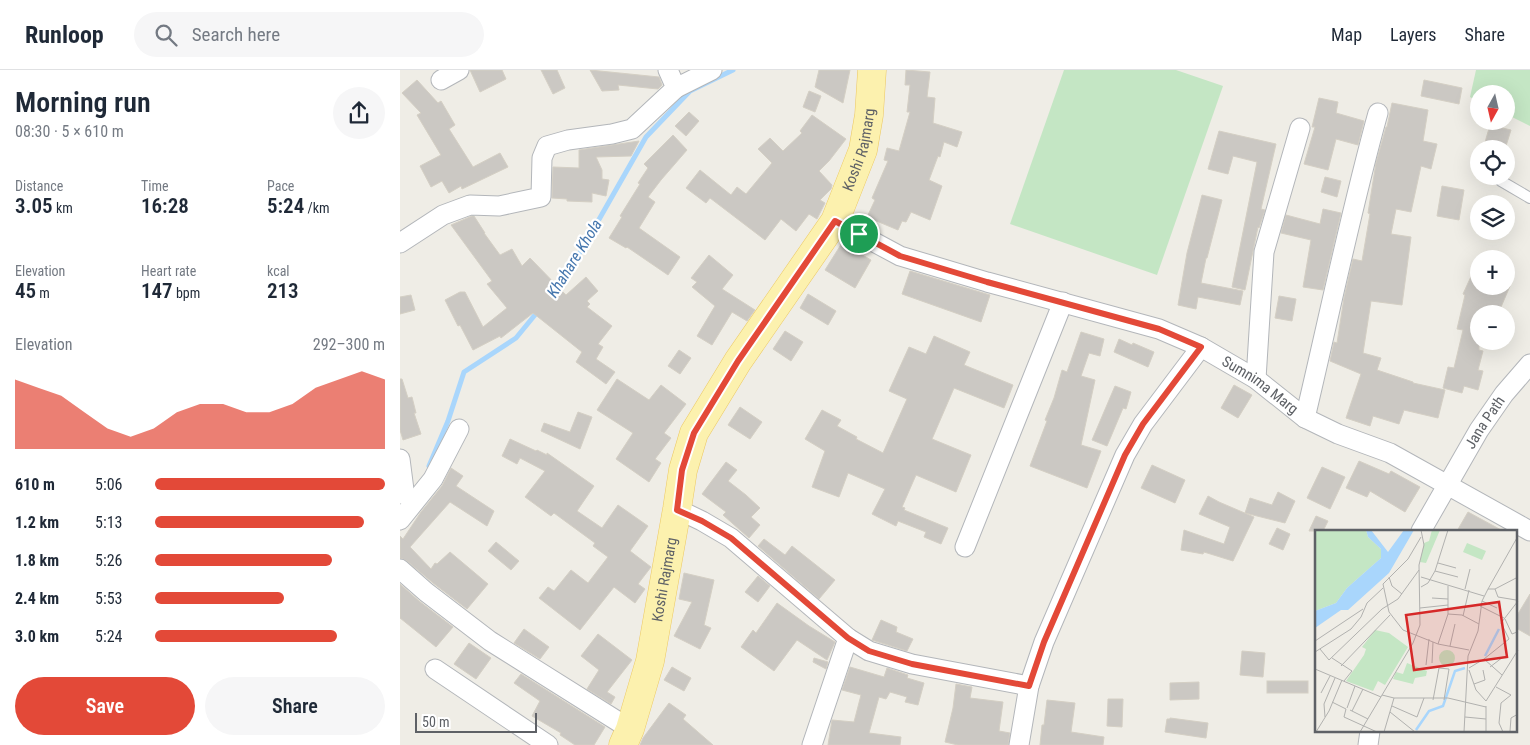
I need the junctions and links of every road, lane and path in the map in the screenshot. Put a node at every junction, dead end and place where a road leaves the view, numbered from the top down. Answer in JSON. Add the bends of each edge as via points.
{"nodes":[{"id":1,"x":459,"y":70,"type":"edge"},
{"id":2,"x":668,"y":70,"type":"edge"},
{"id":3,"x":712,"y":70,"type":"edge"},
{"id":4,"x":872,"y":70,"type":"edge"},
{"id":5,"x":441,"y":80,"type":"dead end"},
{"id":6,"x":676,"y":88,"type":"junction"},
{"id":7,"x":1378,"y":113,"type":"dead end"},
{"id":8,"x":1300,"y":128,"type":"dead end"},
{"id":9,"x":1508,"y":185,"type":"edge"},
{"id":10,"x":1530,"y":198,"type":"edge"},
{"id":11,"x":835,"y":221,"type":"junction"},
{"id":12,"x":400,"y":244,"type":"edge"},
{"id":13,"x":1063,"y":302,"type":"junction"},
{"id":14,"x":1201,"y":347,"type":"junction"},
{"id":15,"x":1530,"y":364,"type":"edge"},
{"id":16,"x":1256,"y":379,"type":"junction"},
{"id":17,"x":1305,"y":418,"type":"junction"},
{"id":18,"x":459,"y":428,"type":"dead end"},
{"id":19,"x":400,"y":458,"type":"edge"},
{"id":20,"x":1448,"y":486,"type":"junction"},
{"id":21,"x":400,"y":494,"type":"edge"},
{"id":22,"x":677,"y":510,"type":"junction"},
{"id":23,"x":400,"y":520,"type":"edge"},
{"id":24,"x":1422,"y":530,"type":"edge"},
{"id":25,"x":1530,"y":531,"type":"edge"},
{"id":26,"x":965,"y":547,"type":"dead end"},
{"id":27,"x":400,"y":569,"type":"edge"},
{"id":28,"x":848,"y":638,"type":"junction"},
{"id":29,"x":435,"y":669,"type":"dead end"},
{"id":30,"x":1029,"y":686,"type":"junction"},
{"id":31,"x":1370,"y":732,"type":"edge"},
{"id":32,"x":626,"y":737,"type":"edge"},
{"id":33,"x":548,"y":745,"type":"edge"},
{"id":34,"x":812,"y":745,"type":"edge"},
{"id":35,"x":1019,"y":745,"type":"edge"},
{"id":36,"x":1368,"y":745,"type":"edge"}],
"edges":[{"from":1,"to":5,"type":"street"},
{"from":2,"to":6,"type":"street"},
{"from":3,"to":6,"type":"street"},
{"from":4,"to":11,"type":"main road","name":"Koshi Rajmarg","via":[[863,150]]},
{"from":6,"to":12,"type":"street","via":[[632,129],[547,146],[542,158],[541,197],[499,206],[470,205],[444,215]]},
{"from":7,"to":17,"type":"street"},
{"from":8,"to":16,"type":"street","via":[[1264,252]]},
{"from":9,"to":10,"type":"lane"},
{"from":11,"to":13,"type":"street","name":"Sumnima Marg","via":[[900,256]]},
{"from":11,"to":22,"type":"main road","name":"Koshi Rajmarg","via":[[738,361],[694,433],[682,470]]},
{"from":13,"to":14,"type":"street","name":"Sumnima Marg","via":[[1159,329]]},
{"from":13,"to":26,"type":"street"},
{"from":14,"to":16,"type":"street","name":"Sumnima Marg"},
{"from":14,"to":30,"type":"street","via":[[1143,424],[1125,455],[1044,642]]},
{"from":15,"to":20,"type":"street","name":"Jana Path","via":[[1479,430]]},
{"from":16,"to":17,"type":"street","name":"Sumnima Marg"},
{"from":17,"to":20,"type":"street","name":"Sumnima Marg","via":[[1390,453]]},
{"from":18,"to":23,"type":"street","via":[[433,479]]},
{"from":19,"to":21,"type":"street","via":[[404,490]]},
{"from":20,"to":24,"type":"street","name":"Jana Path"},
{"from":20,"to":25,"type":"street","name":"Sumnima Marg"},
{"from":22,"to":28,"type":"street","via":[[731,538]]},
{"from":22,"to":32,"type":"main road","name":"Koshi Rajmarg","via":[[650,661]]},
{"from":27,"to":32,"type":"street","via":[[490,641]]},
{"from":28,"to":30,"type":"street","via":[[869,651],[912,664]]},
{"from":28,"to":34,"type":"street"},
{"from":29,"to":33,"type":"street"},
{"from":30,"to":35,"type":"street"},
{"from":31,"to":36,"type":"street"}]}
